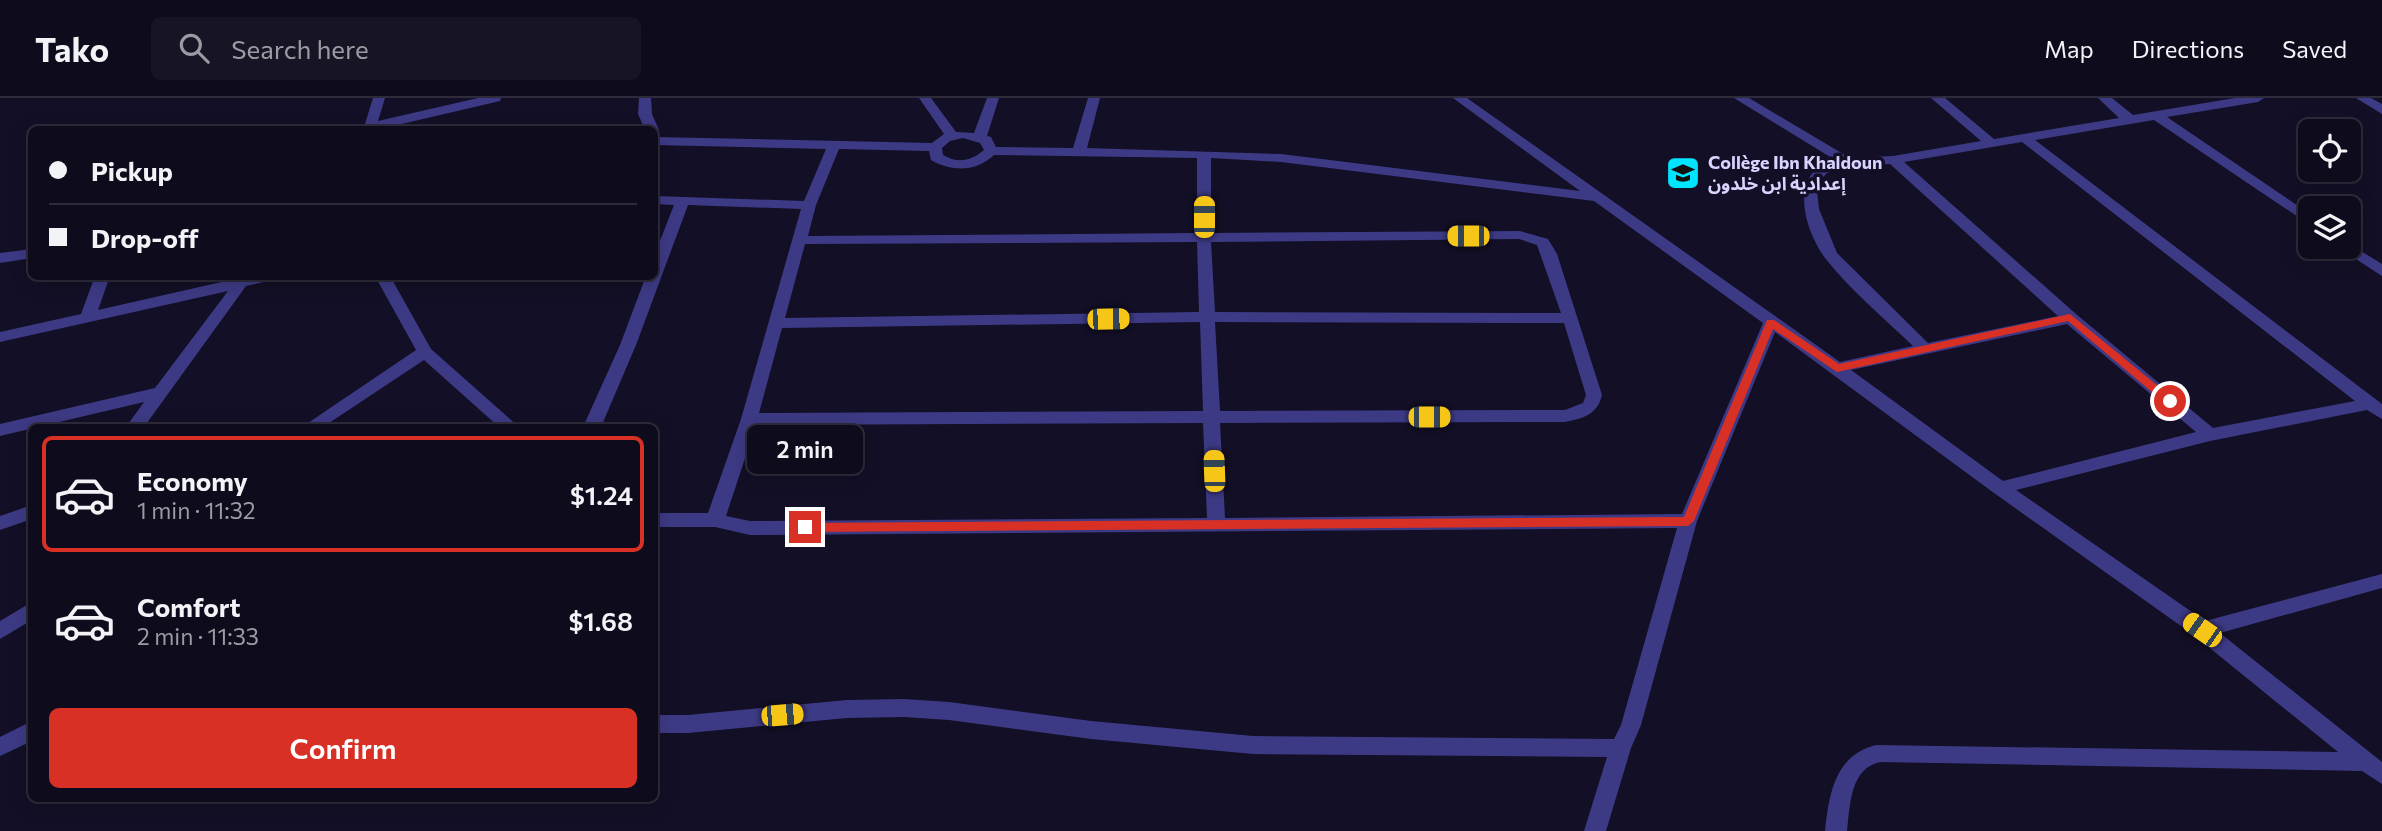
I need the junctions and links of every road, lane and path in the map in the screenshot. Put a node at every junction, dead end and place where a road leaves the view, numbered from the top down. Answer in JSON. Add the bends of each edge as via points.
{"nodes":[{"id":1,"x":379,"y":98,"type":"edge"},
{"id":2,"x":495,"y":98,"type":"edge"},
{"id":3,"x":645,"y":98,"type":"edge"},
{"id":4,"x":925,"y":98,"type":"edge"},
{"id":5,"x":993,"y":98,"type":"edge"},
{"id":6,"x":1094,"y":98,"type":"edge"},
{"id":7,"x":1459,"y":98,"type":"edge"},
{"id":8,"x":1740,"y":98,"type":"edge"},
{"id":9,"x":1937,"y":98,"type":"edge"},
{"id":10,"x":2104,"y":98,"type":"edge"},
{"id":11,"x":2258,"y":98,"type":"edge"},
{"id":12,"x":2362,"y":98,"type":"edge"},
{"id":13,"x":2382,"y":110,"type":"edge"},
{"id":14,"x":2154,"y":114,"type":"junction"},
{"id":15,"x":2129,"y":119,"type":"junction"},
{"id":16,"x":370,"y":126,"type":"edge"},
{"id":17,"x":377,"y":126,"type":"edge"},
{"id":18,"x":650,"y":126,"type":"edge"},
{"id":19,"x":953,"y":136,"type":"junction"},
{"id":20,"x":979,"y":136,"type":"junction"},
{"id":21,"x":658,"y":137,"type":"edge"},
{"id":22,"x":2026,"y":139,"type":"junction"},
{"id":23,"x":1991,"y":143,"type":"junction"},
{"id":24,"x":834,"y":145,"type":"junction"},
{"id":25,"x":935,"y":147,"type":"junction"},
{"id":26,"x":991,"y":151,"type":"junction"},
{"id":27,"x":1079,"y":152,"type":"junction"},
{"id":28,"x":1204,"y":154,"type":"junction"},
{"id":29,"x":1893,"y":160,"type":"junction"},
{"id":30,"x":1848,"y":162,"type":"junction"},
{"id":31,"x":1597,"y":197,"type":"junction"},
{"id":32,"x":658,"y":200,"type":"edge"},
{"id":33,"x":683,"y":201,"type":"junction"},
{"id":34,"x":809,"y":205,"type":"junction"},
{"id":35,"x":2298,"y":213,"type":"edge"},
{"id":36,"x":1204,"y":238,"type":"junction"},
{"id":37,"x":800,"y":240,"type":"junction"},
{"id":38,"x":28,"y":254,"type":"edge"},
{"id":39,"x":2361,"y":257,"type":"edge"},
{"id":40,"x":0,"y":258,"type":"edge"},
{"id":41,"x":658,"y":266,"type":"edge"},
{"id":42,"x":2382,"y":271,"type":"edge"},
{"id":43,"x":102,"y":280,"type":"edge"},
{"id":44,"x":258,"y":280,"type":"edge"},
{"id":45,"x":384,"y":280,"type":"edge"},
{"id":46,"x":652,"y":280,"type":"edge"},
{"id":47,"x":239,"y":286,"type":"junction"},
{"id":48,"x":88,"y":317,"type":"junction"},
{"id":49,"x":1209,"y":317,"type":"junction"},
{"id":50,"x":1570,"y":318,"type":"junction"},
{"id":51,"x":2070,"y":318,"type":"junction"},
{"id":52,"x":775,"y":323,"type":"junction"},
{"id":53,"x":1770,"y":323,"type":"junction"},
{"id":54,"x":0,"y":337,"type":"edge"},
{"id":55,"x":1924,"y":348,"type":"junction"},
{"id":56,"x":425,"y":352,"type":"junction"},
{"id":57,"x":1837,"y":368,"type":"junction"},
{"id":58,"x":159,"y":393,"type":"junction"},
{"id":59,"x":2376,"y":409,"type":"edge"},
{"id":60,"x":1213,"y":418,"type":"junction"},
{"id":61,"x":749,"y":419,"type":"junction"},
{"id":62,"x":137,"y":424,"type":"edge"},
{"id":63,"x":316,"y":424,"type":"edge"},
{"id":64,"x":507,"y":424,"type":"edge"},
{"id":65,"x":593,"y":424,"type":"edge"},
{"id":66,"x":0,"y":430,"type":"edge"},
{"id":67,"x":2210,"y":435,"type":"junction"},
{"id":68,"x":2000,"y":488,"type":"junction"},
{"id":69,"x":28,"y":513,"type":"edge"},
{"id":70,"x":658,"y":520,"type":"edge"},
{"id":71,"x":715,"y":520,"type":"junction"},
{"id":72,"x":1688,"y":521,"type":"junction"},
{"id":73,"x":0,"y":523,"type":"edge"},
{"id":74,"x":1216,"y":524,"type":"junction"},
{"id":75,"x":2382,"y":581,"type":"edge"},
{"id":76,"x":28,"y":613,"type":"edge"},
{"id":77,"x":2202,"y":630,"type":"junction"},
{"id":78,"x":0,"y":631,"type":"edge"},
{"id":79,"x":658,"y":724,"type":"edge"},
{"id":80,"x":28,"y":732,"type":"edge"},
{"id":81,"x":0,"y":747,"type":"edge"},
{"id":82,"x":1620,"y":748,"type":"junction"},
{"id":83,"x":2374,"y":768,"type":"edge"},
{"id":84,"x":1595,"y":831,"type":"edge"},
{"id":85,"x":1836,"y":831,"type":"edge"}],
"edges":[{"from":1,"to":16,"type":"street"},
{"from":2,"to":17,"type":"street"},
{"from":3,"to":18,"type":"street"},
{"from":4,"to":19,"type":"street"},
{"from":5,"to":20,"type":"street"},
{"from":6,"to":27,"type":"street"},
{"from":7,"to":31,"type":"street"},
{"from":8,"to":30,"type":"street"},
{"from":9,"to":23,"type":"street"},
{"from":10,"to":15,"type":"street"},
{"from":11,"to":14,"type":"street"},
{"from":12,"to":13,"type":"street"},
{"from":14,"to":15,"type":"street"},
{"from":14,"to":35,"type":"street"},
{"from":15,"to":22,"type":"street"},
{"from":19,"to":20,"type":"street"},
{"from":19,"to":25,"type":"street"},
{"from":20,"to":26,"type":"street"},
{"from":21,"to":24,"type":"street"},
{"from":22,"to":23,"type":"street"},
{"from":22,"to":59,"type":"street"},
{"from":23,"to":29,"type":"street"},
{"from":24,"to":25,"type":"street"},
{"from":24,"to":34,"type":"street"},
{"from":25,"to":26,"type":"street","via":[[936,157],[958,165],[976,162]]},
{"from":26,"to":27,"type":"street"},
{"from":27,"to":28,"type":"street"},
{"from":28,"to":31,"type":"street","via":[[1363,166]]},
{"from":28,"to":36,"type":"street"},
{"from":29,"to":30,"type":"street"},
{"from":29,"to":51,"type":"street"},
{"from":30,"to":55,"type":"street","via":[[1824,167],[1810,182],[1822,241]]},
{"from":31,"to":53,"type":"street"},
{"from":32,"to":33,"type":"street"},
{"from":33,"to":34,"type":"street"},
{"from":33,"to":41,"type":"street"},
{"from":34,"to":37,"type":"street"},
{"from":36,"to":37,"type":"street"},
{"from":36,"to":49,"type":"street"},
{"from":36,"to":50,"type":"street","via":[[1520,235],[1543,242]]},
{"from":37,"to":52,"type":"street"},
{"from":38,"to":40,"type":"street"},
{"from":39,"to":42,"type":"street"},
{"from":43,"to":48,"type":"street"},
{"from":44,"to":47,"type":"street"},
{"from":45,"to":56,"type":"street"},
{"from":46,"to":65,"type":"street"},
{"from":47,"to":48,"type":"street"},
{"from":47,"to":58,"type":"street"},
{"from":48,"to":54,"type":"street"},
{"from":49,"to":50,"type":"street"},
{"from":49,"to":52,"type":"street"},
{"from":49,"to":60,"type":"street"},
{"from":50,"to":60,"type":"street","via":[[1594,395],[1591,406],[1581,413]]},
{"from":51,"to":55,"type":"street"},
{"from":51,"to":67,"type":"street"},
{"from":52,"to":61,"type":"street"},
{"from":53,"to":57,"type":"street"},
{"from":53,"to":72,"type":"street"},
{"from":55,"to":57,"type":"street"},
{"from":56,"to":63,"type":"street"},
{"from":56,"to":64,"type":"street"},
{"from":57,"to":68,"type":"street"},
{"from":58,"to":62,"type":"street"},
{"from":58,"to":66,"type":"street"},
{"from":59,"to":67,"type":"street"},
{"from":60,"to":61,"type":"street"},
{"from":60,"to":74,"type":"street"},
{"from":61,"to":71,"type":"street"},
{"from":67,"to":68,"type":"street"},
{"from":68,"to":77,"type":"street"},
{"from":69,"to":73,"type":"street"},
{"from":70,"to":71,"type":"street"},
{"from":71,"to":74,"type":"street","via":[[750,528]]},
{"from":72,"to":74,"type":"street"},
{"from":72,"to":82,"type":"street","via":[[1631,725]]},
{"from":75,"to":77,"type":"street"},
{"from":76,"to":78,"type":"street"},
{"from":77,"to":83,"type":"street"},
{"from":79,"to":82,"type":"street","via":[[904,708],[1253,745]]},
{"from":80,"to":81,"type":"street"},
{"from":82,"to":84,"type":"street"},
{"from":83,"to":85,"type":"street","via":[[1870,755],[1859,762],[1841,788]]}]}
